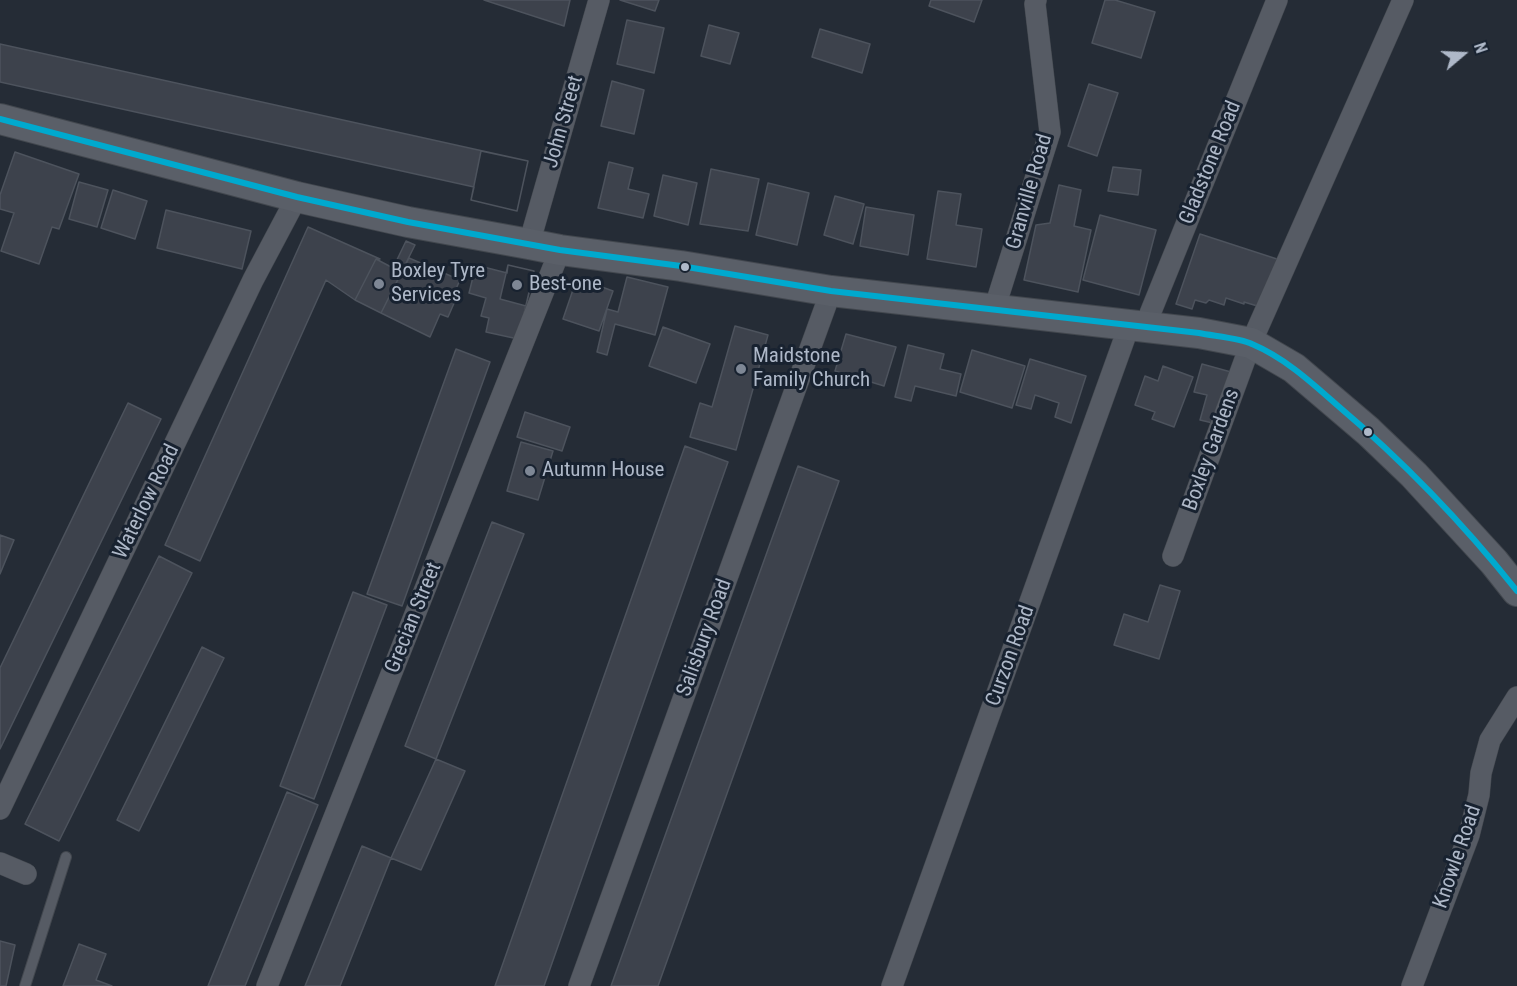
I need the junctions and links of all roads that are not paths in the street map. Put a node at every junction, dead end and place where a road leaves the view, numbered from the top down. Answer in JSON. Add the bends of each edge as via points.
{"nodes":[{"id":1,"x":599,"y":0,"type":"edge"},
{"id":2,"x":1036,"y":0,"type":"edge"},
{"id":3,"x":1276,"y":0,"type":"edge"},
{"id":4,"x":1403,"y":0,"type":"edge"},
{"id":5,"x":0,"y":119,"type":"edge"},
{"id":6,"x":297,"y":197,"type":"junction"},
{"id":7,"x":529,"y":244,"type":"junction"},
{"id":8,"x":560,"y":250,"type":"junction"},
{"id":9,"x":831,"y":291,"type":"junction"},
{"id":10,"x":994,"y":310,"type":"junction"},
{"id":11,"x":1137,"y":326,"type":"junction"},
{"id":12,"x":1251,"y":343,"type":"junction"},
{"id":13,"x":1173,"y":556,"type":"dead end"},
{"id":14,"x":1517,"y":591,"type":"edge"},
{"id":15,"x":1517,"y":697,"type":"edge"},
{"id":16,"x":0,"y":809,"type":"edge"},
{"id":17,"x":66,"y":857,"type":"dead end"},
{"id":18,"x":0,"y":863,"type":"edge"},
{"id":19,"x":26,"y":874,"type":"dead end"},
{"id":20,"x":26,"y":986,"type":"edge"},
{"id":21,"x":267,"y":986,"type":"edge"},
{"id":22,"x":579,"y":986,"type":"edge"},
{"id":23,"x":892,"y":986,"type":"edge"},
{"id":24,"x":1412,"y":986,"type":"edge"}],
"edges":[{"from":1,"to":7,"type":"street","name":"John Street"},
{"from":2,"to":10,"type":"street","name":"Granville Road","via":[[1050,132]]},
{"from":3,"to":11,"type":"street","name":"Gladstone Road"},
{"from":4,"to":12,"type":"street","name":"Boxley Gardens"},
{"from":5,"to":6,"type":"street"},
{"from":6,"to":7,"type":"street"},
{"from":6,"to":16,"type":"street","name":"Waterlow Road","via":[[253,280]]},
{"from":7,"to":8,"type":"street"},
{"from":8,"to":9,"type":"street"},
{"from":8,"to":21,"type":"street","name":"Grecian Street"},
{"from":9,"to":10,"type":"street"},
{"from":9,"to":22,"type":"street","name":"Salisbury Road"},
{"from":10,"to":11,"type":"street"},
{"from":11,"to":12,"type":"street"},
{"from":11,"to":23,"type":"street","name":"Curzon Road"},
{"from":12,"to":13,"type":"street","name":"Boxley Gardens"},
{"from":12,"to":14,"type":"street","via":[[1294,368],[1368,431],[1414,475]]},
{"from":15,"to":24,"type":"street","name":"Knowle Road","via":[[1490,740],[1469,834]]},
{"from":17,"to":20,"type":"lane"},
{"from":18,"to":19,"type":"street"}]}
